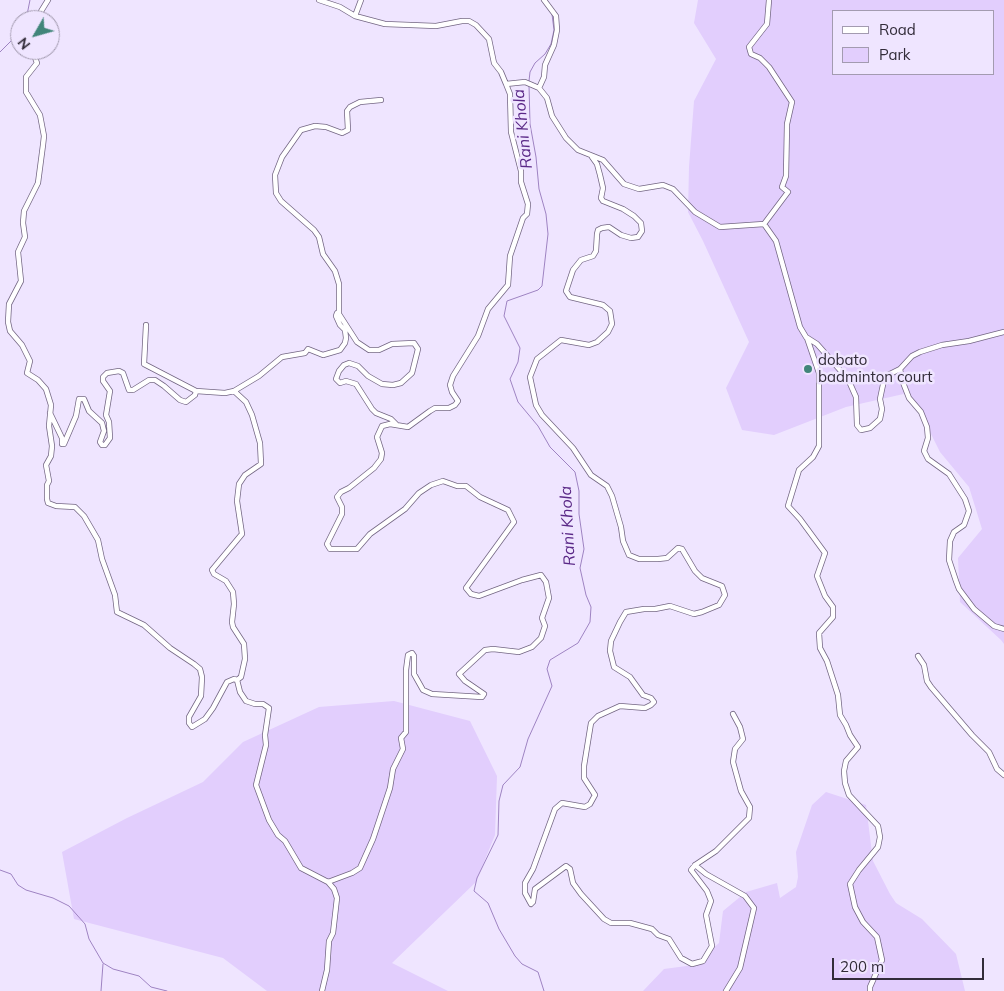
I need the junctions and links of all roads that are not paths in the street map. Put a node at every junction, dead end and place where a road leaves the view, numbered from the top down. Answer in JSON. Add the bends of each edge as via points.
{"nodes":[{"id":1,"x":319,"y":0,"type":"edge"},
{"id":2,"x":361,"y":0,"type":"edge"},
{"id":3,"x":544,"y":0,"type":"edge"},
{"id":4,"x":769,"y":0,"type":"edge"},
{"id":5,"x":355,"y":16,"type":"junction"},
{"id":6,"x":36,"y":60,"type":"edge"},
{"id":7,"x":506,"y":84,"type":"junction"},
{"id":8,"x":539,"y":88,"type":"junction"},
{"id":9,"x":381,"y":100,"type":"dead end"},
{"id":10,"x":592,"y":157,"type":"junction"},
{"id":11,"x":764,"y":224,"type":"junction"},
{"id":12,"x":339,"y":314,"type":"junction"},
{"id":13,"x":146,"y":325,"type":"dead end"},
{"id":14,"x":1004,"y":332,"type":"edge"},
{"id":15,"x":806,"y":337,"type":"junction"},
{"id":16,"x":900,"y":369,"type":"junction"},
{"id":17,"x":196,"y":391,"type":"junction"},
{"id":18,"x":234,"y":391,"type":"junction"},
{"id":19,"x":50,"y":413,"type":"junction"},
{"id":20,"x":397,"y":425,"type":"junction"},
{"id":21,"x":1004,"y":629,"type":"edge"},
{"id":22,"x":918,"y":656,"type":"dead end"},
{"id":23,"x":237,"y":680,"type":"junction"},
{"id":24,"x":733,"y":714,"type":"dead end"},
{"id":25,"x":1004,"y":775,"type":"edge"},
{"id":26,"x":695,"y":865,"type":"junction"},
{"id":27,"x":328,"y":882,"type":"junction"},
{"id":28,"x":322,"y":991,"type":"edge"},
{"id":29,"x":726,"y":991,"type":"edge"},
{"id":30,"x":870,"y":991,"type":"edge"}],
"edges":[{"from":1,"to":5,"type":"street"},
{"from":2,"to":5,"type":"street"},
{"from":3,"to":8,"type":"street","via":[[556,16],[557,30]]},
{"from":4,"to":11,"type":"street","via":[[767,24],[749,47],[751,54],[769,66],[792,102],[787,124],[786,176],[782,187],[788,192]]},
{"from":5,"to":7,"type":"street","via":[[402,26],[436,26],[462,21],[476,24],[489,39],[494,63]]},
{"from":6,"to":19,"type":"street","via":[[37,63],[26,77],[26,92],[40,115],[44,136],[38,182],[24,211],[25,237],[18,252],[21,281],[9,304],[8,322],[10,331],[30,361],[27,373],[46,390]]},
{"from":7,"to":8,"type":"street","via":[[525,82]]},
{"from":7,"to":20,"type":"street","via":[[510,94],[511,132],[528,204],[510,256],[508,285],[488,309],[478,336],[453,376],[450,385],[458,400],[455,405],[430,410],[408,427]]},
{"from":8,"to":10,"type":"street","via":[[566,138],[578,150]]},
{"from":9,"to":12,"type":"street","via":[[360,102],[350,107],[347,111],[348,130],[342,133],[315,126],[301,130],[282,157],[275,175],[276,193],[281,201],[314,230],[323,254],[335,271],[339,284]]},
{"from":10,"to":11,"type":"street","via":[[603,160],[624,184],[632,188],[663,186],[673,189],[695,212],[720,227]]},
{"from":10,"to":26,"type":"street","via":[[600,175],[603,201],[634,216],[641,222],[642,231],[638,237],[632,238],[620,235],[609,226],[598,230],[593,256],[581,260],[573,270],[566,290],[570,297],[603,305],[610,310],[612,324],[597,342],[589,345],[561,340],[537,359],[530,377],[536,406],[573,448],[591,476],[606,486],[612,496],[629,555],[639,559],[667,558],[678,548],[682,549],[695,571],[702,578],[722,586],[725,595],[720,605],[694,614],[670,606],[626,612],[611,641],[614,667],[654,702],[645,708],[620,706],[591,723],[584,778],[595,795],[585,807],[562,804],[555,809],[525,893],[531,904],[535,889],[566,866],[570,868],[573,883],[580,894],[604,919],[652,929],[669,939],[681,958],[692,964],[703,961],[712,946],[706,915],[711,901],[691,870]]},
{"from":11,"to":15,"type":"street","via":[[776,241],[800,327]]},
{"from":12,"to":18,"type":"street","via":[[336,316],[346,338],[340,350],[323,355],[308,349],[282,357]]},
{"from":12,"to":20,"type":"street","via":[[357,342],[369,350],[408,342],[417,345],[412,373],[393,385],[382,384],[349,363],[344,365],[336,379],[340,383],[356,384],[372,409]]},
{"from":13,"to":17,"type":"street","via":[[144,364]]},
{"from":14,"to":16,"type":"street","via":[[920,352]]},
{"from":15,"to":16,"type":"street","via":[[817,344],[848,378],[856,397],[857,425],[861,430],[870,428],[880,419],[884,380]]},
{"from":15,"to":30,"type":"street","via":[[820,373],[819,446],[800,470],[788,506],[825,553],[817,576],[833,607],[833,617],[819,633],[820,648],[838,695],[840,715],[858,747],[846,761],[845,783],[849,795],[879,831],[878,847],[850,884],[855,907],[877,937],[882,960]]},
{"from":16,"to":21,"type":"street","via":[[909,398],[922,412],[927,427],[924,451],[928,459],[949,474],[969,511],[964,525],[954,532],[950,542],[948,560],[956,582],[974,609],[994,626]]},
{"from":17,"to":18,"type":"street"},
{"from":17,"to":19,"type":"street","via":[[196,395],[186,402],[155,380],[129,390],[123,373],[107,373],[103,381],[110,392],[106,416],[110,438],[105,445],[100,442],[104,431],[102,423],[89,411],[84,399],[79,399],[76,416],[64,444]]},
{"from":18,"to":23,"type":"street","via":[[248,406],[258,436],[261,460],[261,464],[245,475],[239,484],[237,501],[242,534],[212,570],[226,581],[233,592],[232,622],[242,638],[245,659],[241,677]]},
{"from":19,"to":23,"type":"street","via":[[52,446],[46,465],[48,503],[75,506],[84,516],[98,540],[117,612],[144,625],[200,670],[201,696],[189,717],[192,727],[205,719],[227,682]]},
{"from":20,"to":27,"type":"street","via":[[382,426],[377,437],[381,459],[337,497],[342,514],[327,544],[330,549],[357,549],[370,534],[406,509],[419,493],[431,485],[443,481],[466,486],[508,510],[514,522],[466,588],[479,596],[541,575],[549,598],[542,618],[545,626],[541,638],[532,647],[519,652],[486,650],[458,674],[484,694],[482,697],[432,694],[423,690],[414,674],[414,656],[412,653],[408,655],[406,732],[401,738],[403,749],[393,769],[373,839],[360,868]]},
{"from":22,"to":25,"type":"street","via":[[924,665],[927,682],[989,752],[997,769]]},
{"from":23,"to":27,"type":"street","via":[[246,701],[269,708],[266,746],[256,786],[269,820],[301,868]]},
{"from":24,"to":26,"type":"street","via":[[743,739],[735,749],[733,762],[741,791],[750,807],[749,818],[716,851]]},
{"from":26,"to":29,"type":"street","via":[[745,896],[754,908],[740,968]]},
{"from":27,"to":28,"type":"street","via":[[337,898]]}]}
